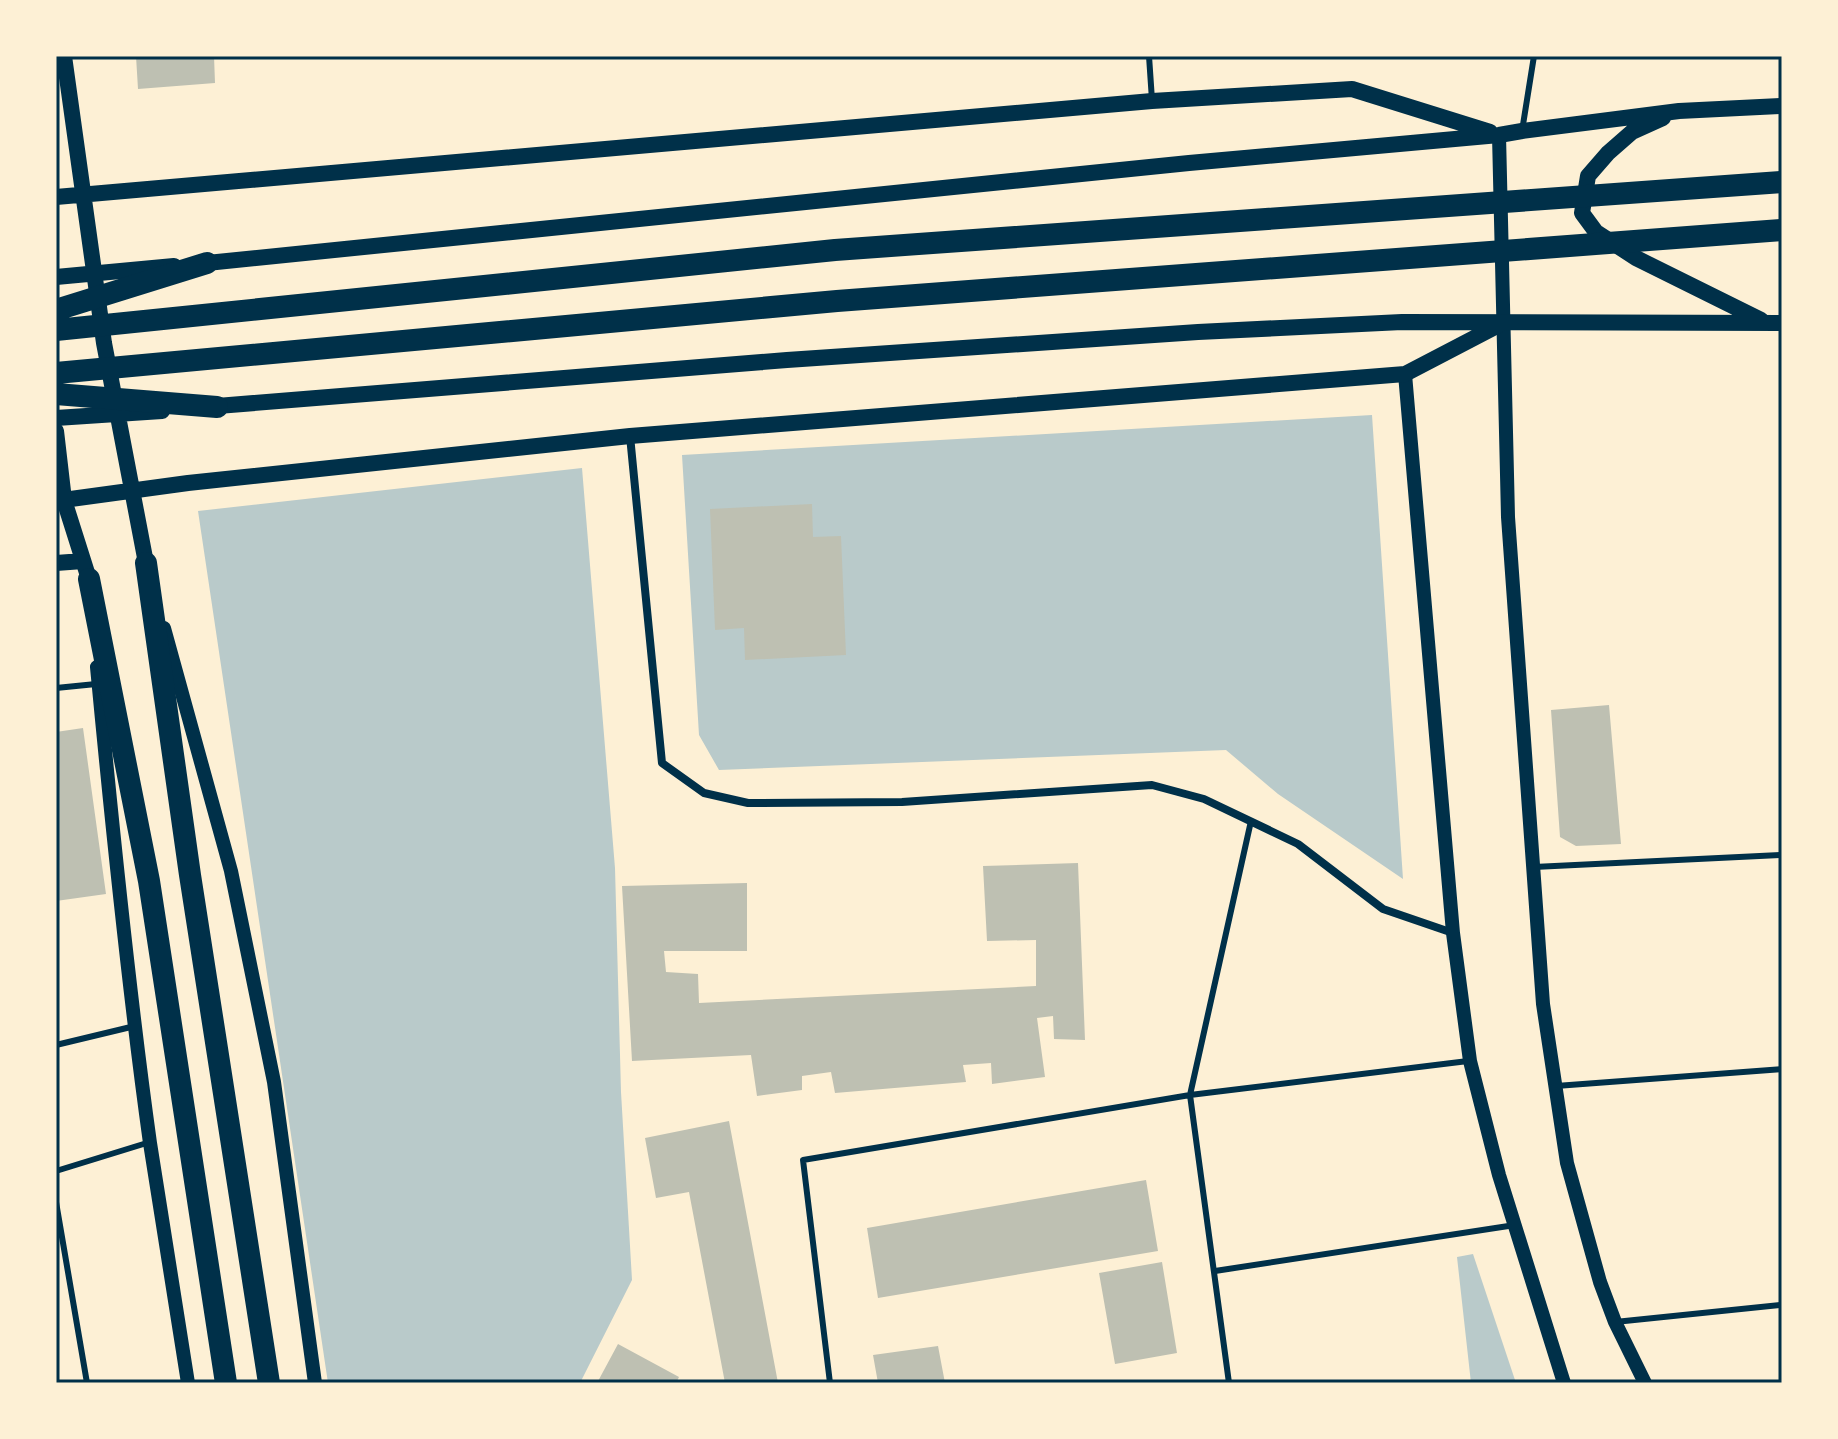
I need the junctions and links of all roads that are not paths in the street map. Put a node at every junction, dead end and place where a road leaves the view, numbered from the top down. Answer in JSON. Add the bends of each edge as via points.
{"nodes":[{"id":1,"x":64,"y":56,"type":"edge"},
{"id":2,"x":1149,"y":56,"type":"edge"},
{"id":3,"x":1534,"y":56,"type":"edge"},
{"id":4,"x":1152,"y":101,"type":"junction"},
{"id":5,"x":1782,"y":106,"type":"edge"},
{"id":6,"x":1679,"y":111,"type":"junction"},
{"id":7,"x":1522,"y":131,"type":"junction"},
{"id":8,"x":1499,"y":135,"type":"junction"},
{"id":9,"x":1782,"y":182,"type":"edge"},
{"id":10,"x":83,"y":194,"type":"junction"},
{"id":11,"x":56,"y":197,"type":"edge"},
{"id":12,"x":1782,"y":230,"type":"edge"},
{"id":13,"x":207,"y":263,"type":"junction"},
{"id":14,"x":56,"y":277,"type":"edge"},
{"id":15,"x":56,"y":310,"type":"edge"},
{"id":16,"x":1504,"y":323,"type":"junction"},
{"id":17,"x":1775,"y":323,"type":"edge"},
{"id":18,"x":56,"y":330,"type":"edge"},
{"id":19,"x":56,"y":373,"type":"edge"},
{"id":20,"x":1405,"y":374,"type":"junction"},
{"id":21,"x":56,"y":394,"type":"edge"},
{"id":22,"x":217,"y":407,"type":"junction"},
{"id":23,"x":56,"y":418,"type":"edge"},
{"id":24,"x":56,"y":431,"type":"edge"},
{"id":25,"x":630,"y":436,"type":"junction"},
{"id":26,"x":132,"y":491,"type":"junction"},
{"id":27,"x":60,"y":500,"type":"edge"},
{"id":28,"x":56,"y":563,"type":"edge"},
{"id":29,"x":146,"y":563,"type":"junction"},
{"id":30,"x":86,"y":570,"type":"junction"},
{"id":31,"x":99,"y":684,"type":"junction"},
{"id":32,"x":56,"y":688,"type":"edge"},
{"id":33,"x":1251,"y":821,"type":"junction"},
{"id":34,"x":1782,"y":855,"type":"edge"},
{"id":35,"x":1533,"y":867,"type":"junction"},
{"id":36,"x":1453,"y":933,"type":"junction"},
{"id":37,"x":135,"y":1026,"type":"junction"},
{"id":38,"x":56,"y":1045,"type":"edge"},
{"id":39,"x":1470,"y":1061,"type":"junction"},
{"id":40,"x":1782,"y":1069,"type":"edge"},
{"id":41,"x":1556,"y":1086,"type":"junction"},
{"id":42,"x":1190,"y":1095,"type":"junction"},
{"id":43,"x":150,"y":1142,"type":"junction"},
{"id":44,"x":56,"y":1171,"type":"edge"},
{"id":45,"x":56,"y":1202,"type":"edge"},
{"id":46,"x":1515,"y":1225,"type":"junction"},
{"id":47,"x":1215,"y":1271,"type":"junction"},
{"id":48,"x":1781,"y":1305,"type":"edge"},
{"id":49,"x":1615,"y":1322,"type":"junction"},
{"id":50,"x":1560,"y":1382,"type":"edge"},
{"id":51,"x":87,"y":1383,"type":"edge"},
{"id":52,"x":188,"y":1383,"type":"edge"},
{"id":53,"x":226,"y":1383,"type":"edge"},
{"id":54,"x":269,"y":1383,"type":"edge"},
{"id":55,"x":315,"y":1383,"type":"edge"},
{"id":56,"x":830,"y":1383,"type":"edge"},
{"id":57,"x":1229,"y":1383,"type":"edge"},
{"id":58,"x":1645,"y":1383,"type":"edge"}],
"edges":[{"from":1,"to":10,"type":"main road"},
{"from":2,"to":4,"type":"lane"},
{"from":3,"to":7,"type":"lane"},
{"from":4,"to":8,"type":"main road","via":[[1352,89]]},
{"from":4,"to":10,"type":"main road"},
{"from":5,"to":6,"type":"main road"},
{"from":6,"to":7,"type":"main road"},
{"from":6,"to":17,"type":"main road","via":[[1632,132],[1608,153],[1588,176],[1582,213],[1596,232],[1636,258]]},
{"from":7,"to":8,"type":"main road"},
{"from":8,"to":13,"type":"main road"},
{"from":8,"to":16,"type":"street"},
{"from":9,"to":18,"type":"highway","via":[[835,250]]},
{"from":10,"to":11,"type":"main road"},
{"from":10,"to":26,"type":"main road"},
{"from":12,"to":19,"type":"highway","via":[[837,301]]},
{"from":13,"to":14,"type":"main road"},
{"from":13,"to":15,"type":"highway"},
{"from":16,"to":17,"type":"main road"},
{"from":16,"to":20,"type":"main road"},
{"from":16,"to":22,"type":"main road","via":[[1198,332]]},
{"from":16,"to":35,"type":"street","via":[[1508,517]]},
{"from":20,"to":25,"type":"main road"},
{"from":20,"to":36,"type":"street"},
{"from":21,"to":22,"type":"highway"},
{"from":22,"to":23,"type":"main road"},
{"from":24,"to":27,"type":"main road"},
{"from":25,"to":26,"type":"main road"},
{"from":25,"to":33,"type":"street","via":[[662,763],[704,793],[748,803],[902,802],[1152,785],[1204,799]]},
{"from":26,"to":27,"type":"main road"},
{"from":26,"to":29,"type":"main road"},
{"from":27,"to":30,"type":"main road"},
{"from":28,"to":30,"type":"main road"},
{"from":29,"to":54,"type":"highway"},
{"from":29,"to":55,"type":"street","via":[[241,916],[274,1082]]},
{"from":30,"to":31,"type":"street"},
{"from":30,"to":53,"type":"highway","via":[[149,881]]},
{"from":31,"to":32,"type":"lane"},
{"from":31,"to":37,"type":"street"},
{"from":33,"to":36,"type":"street","via":[[1298,844],[1383,909]]},
{"from":33,"to":42,"type":"lane"},
{"from":34,"to":35,"type":"lane"},
{"from":35,"to":41,"type":"street","via":[[1543,1004]]},
{"from":36,"to":39,"type":"street"},
{"from":37,"to":38,"type":"lane"},
{"from":37,"to":43,"type":"street"},
{"from":39,"to":42,"type":"lane"},
{"from":39,"to":46,"type":"street"},
{"from":40,"to":41,"type":"lane"},
{"from":41,"to":49,"type":"street","via":[[1567,1163]]},
{"from":42,"to":47,"type":"lane"},
{"from":42,"to":56,"type":"lane","via":[[803,1160]]},
{"from":43,"to":44,"type":"lane"},
{"from":43,"to":52,"type":"street"},
{"from":45,"to":51,"type":"lane"},
{"from":46,"to":47,"type":"lane"},
{"from":46,"to":50,"type":"street"},
{"from":47,"to":57,"type":"lane"},
{"from":48,"to":49,"type":"lane"},
{"from":49,"to":58,"type":"street"}]}
